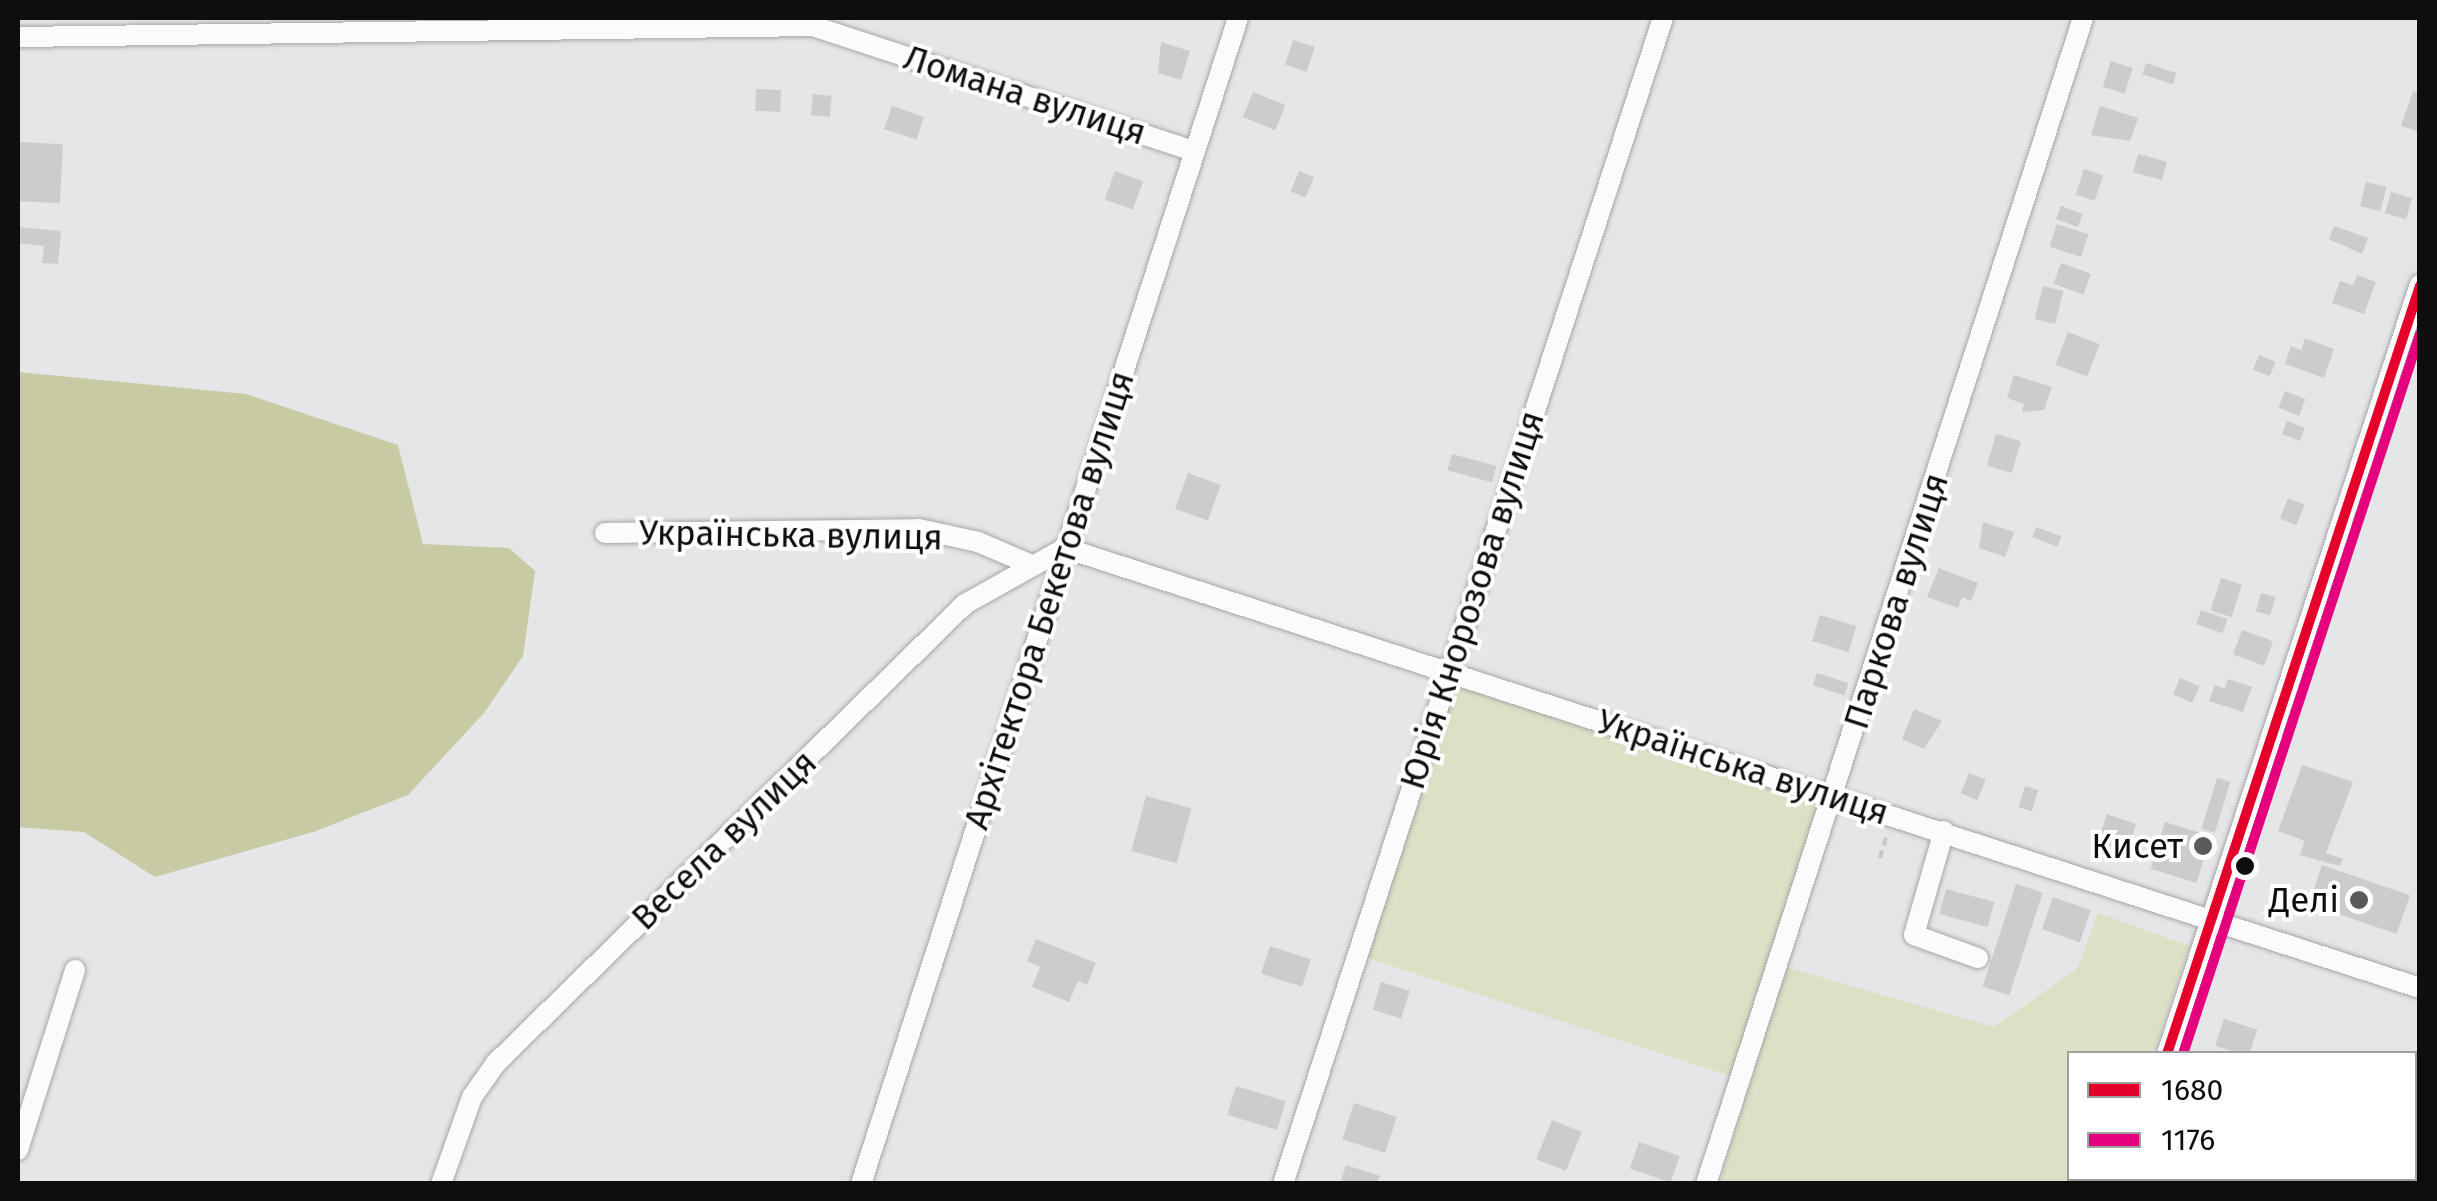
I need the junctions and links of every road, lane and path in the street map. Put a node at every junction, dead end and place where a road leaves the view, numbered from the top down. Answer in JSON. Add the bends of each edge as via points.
{"nodes":[{"id":1,"x":1238,"y":18,"type":"edge"},
{"id":2,"x":1663,"y":18,"type":"edge"},
{"id":3,"x":2084,"y":18,"type":"edge"},
{"id":4,"x":815,"y":22,"type":"edge"},
{"id":5,"x":396,"y":23,"type":"edge"},
{"id":6,"x":18,"y":37,"type":"edge"},
{"id":7,"x":1194,"y":151,"type":"junction"},
{"id":8,"x":2420,"y":284,"type":"edge"},
{"id":9,"x":605,"y":533,"type":"dead end"},
{"id":10,"x":1065,"y":548,"type":"junction"},
{"id":11,"x":1032,"y":564,"type":"junction"},
{"id":12,"x":1448,"y":672,"type":"junction"},
{"id":13,"x":1834,"y":795,"type":"junction"},
{"id":14,"x":1944,"y":831,"type":"junction"},
{"id":15,"x":2211,"y":919,"type":"junction"},
{"id":16,"x":1978,"y":958,"type":"dead end"},
{"id":17,"x":75,"y":970,"type":"dead end"},
{"id":18,"x":2420,"y":988,"type":"edge"},
{"id":19,"x":2169,"y":1051,"type":"edge"},
{"id":20,"x":18,"y":1150,"type":"edge"},
{"id":21,"x":441,"y":1184,"type":"edge"},
{"id":22,"x":860,"y":1184,"type":"edge"},
{"id":23,"x":1284,"y":1184,"type":"edge"},
{"id":24,"x":1706,"y":1184,"type":"edge"}],
"edges":[{"from":1,"to":7,"type":"street","name":"Архітектора Бекетова вулиця"},
{"from":2,"to":12,"type":"street","name":"Юрія Кнорозова вулиця"},
{"from":3,"to":13,"type":"street","name":"Паркова вулиця"},
{"from":4,"to":5,"type":"street","name":"Ломана вулиця"},
{"from":4,"to":7,"type":"street","name":"Ломана вулиця"},
{"from":5,"to":6,"type":"street","name":"Ломана вулиця"},
{"from":7,"to":10,"type":"street","name":"Архітектора Бекетова вулиця"},
{"from":8,"to":15,"type":"street"},
{"from":9,"to":11,"type":"street","name":"Українська вулиця","via":[[918,529],[978,542]]},
{"from":10,"to":11,"type":"street","name":"Весела вулиця"},
{"from":10,"to":12,"type":"street","name":"Українська вулиця"},
{"from":10,"to":22,"type":"street","name":"Архітектора Бекетова вулиця"},
{"from":11,"to":21,"type":"street","name":"Весела вулиця","via":[[966,604],[496,1063],[472,1096]]},
{"from":12,"to":13,"type":"street","name":"Українська вулиця"},
{"from":12,"to":23,"type":"street","name":"Юрія Кнорозова вулиця"},
{"from":13,"to":14,"type":"street","name":"Українська вулиця"},
{"from":13,"to":24,"type":"street","name":"Паркова вулиця"},
{"from":14,"to":15,"type":"street","name":"Українська вулиця"},
{"from":14,"to":16,"type":"street","via":[[1914,935]]},
{"from":15,"to":18,"type":"street","name":"Українська вулиця"},
{"from":15,"to":19,"type":"street"},
{"from":17,"to":20,"type":"street"}]}
